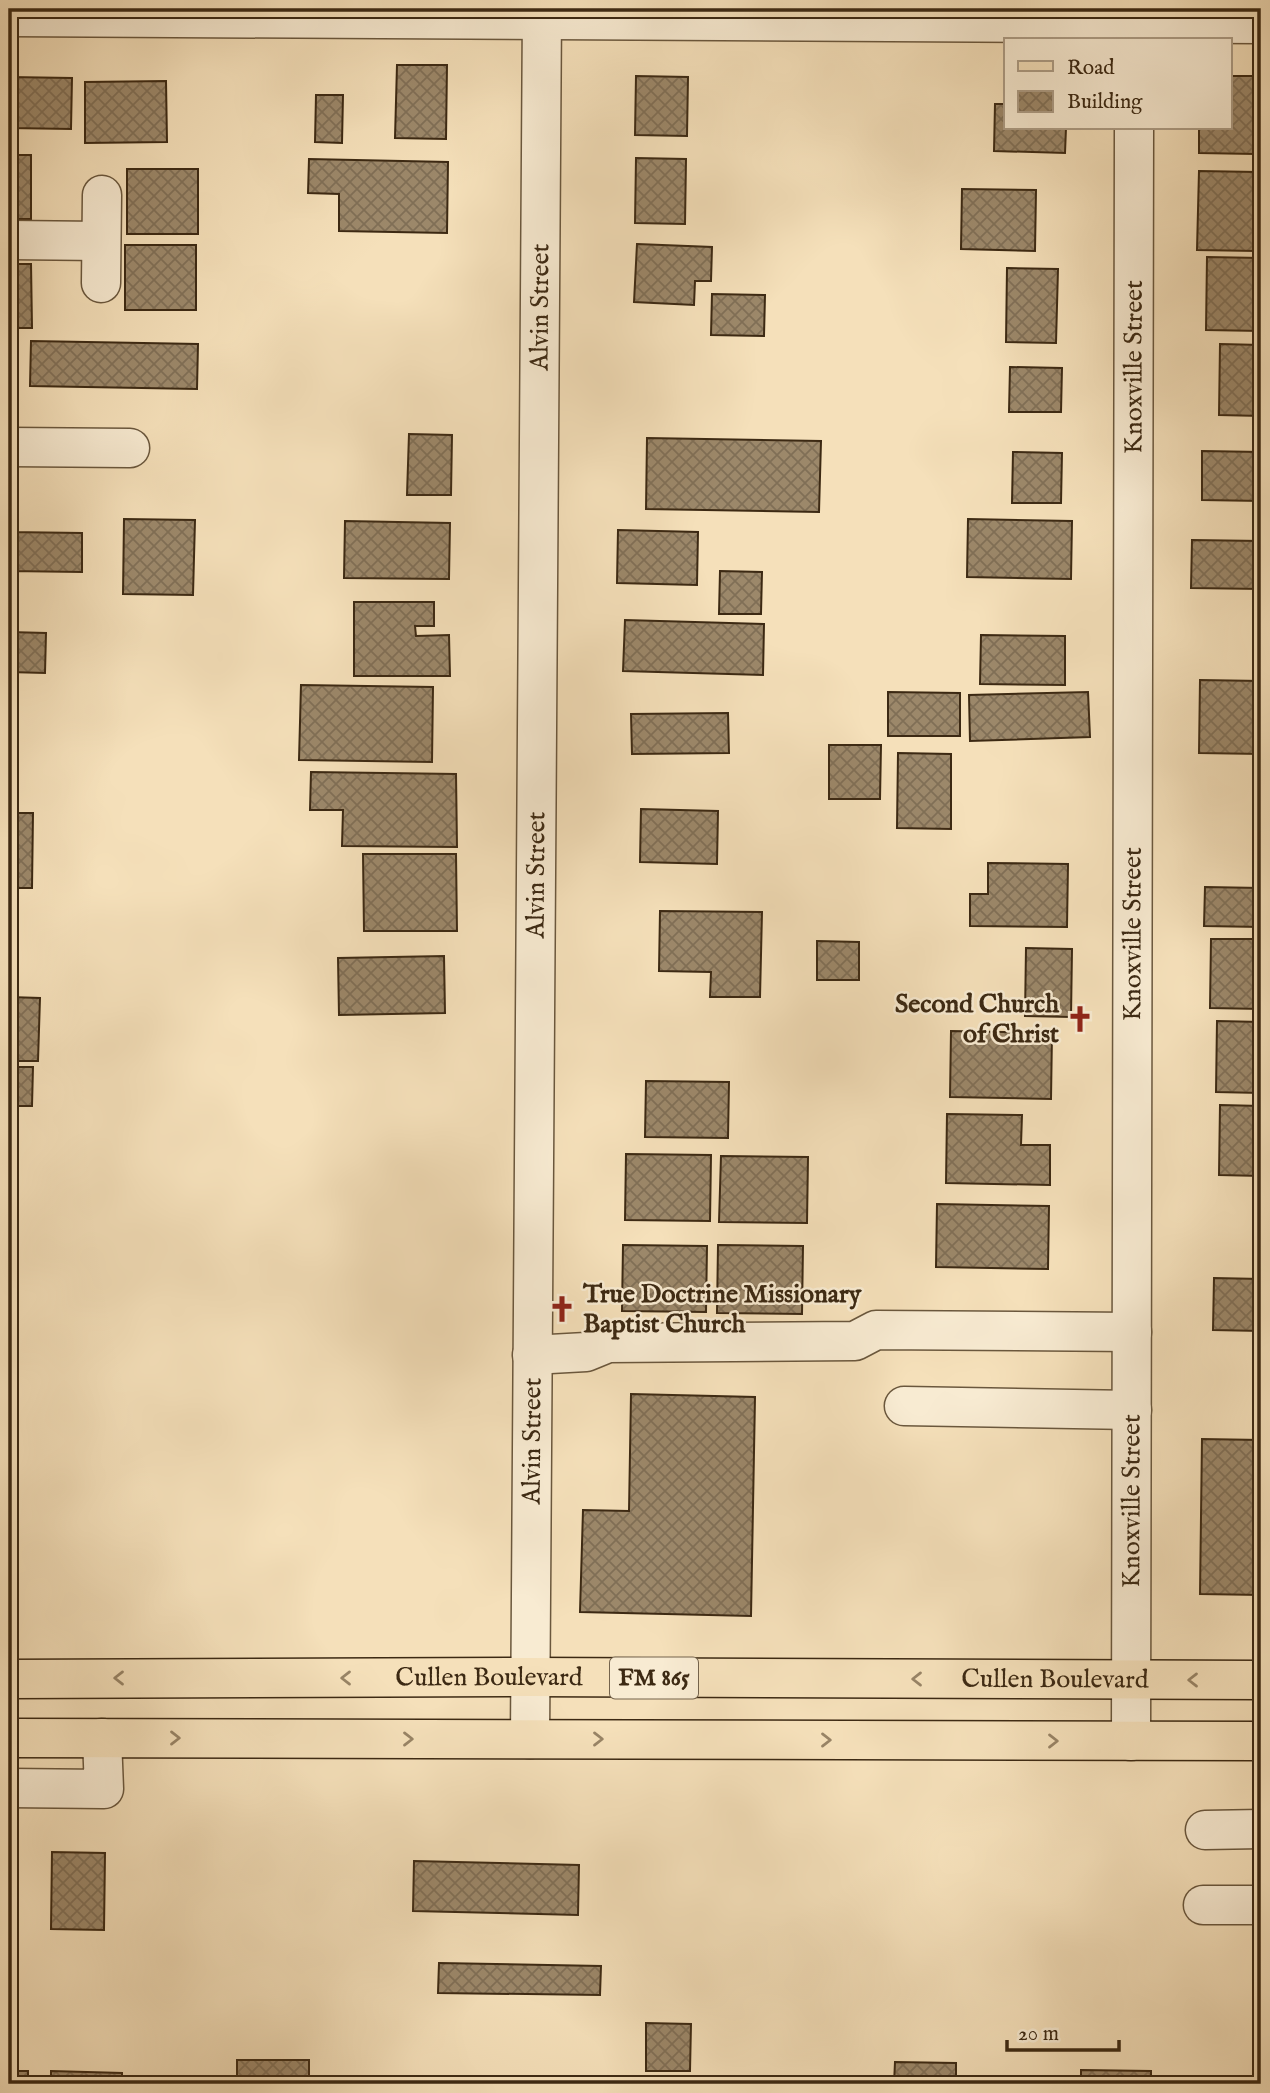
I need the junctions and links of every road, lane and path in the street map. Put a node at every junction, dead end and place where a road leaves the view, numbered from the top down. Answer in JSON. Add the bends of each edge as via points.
{"nodes":[{"id":1,"x":542,"y":14,"type":"edge"},
{"id":2,"x":9,"y":17,"type":"edge"},
{"id":3,"x":1134,"y":24,"type":"edge"},
{"id":4,"x":1261,"y":24,"type":"edge"},
{"id":5,"x":1134,"y":130,"type":"edge"},
{"id":6,"x":102,"y":195,"type":"dead end"},
{"id":7,"x":9,"y":240,"type":"edge"},
{"id":8,"x":102,"y":241,"type":"junction"},
{"id":9,"x":101,"y":283,"type":"dead end"},
{"id":10,"x":9,"y":447,"type":"edge"},
{"id":11,"x":130,"y":448,"type":"dead end"},
{"id":12,"x":1132,"y":1332,"type":"junction"},
{"id":13,"x":532,"y":1355,"type":"junction"},
{"id":14,"x":904,"y":1406,"type":"dead end"},
{"id":15,"x":1132,"y":1410,"type":"junction"},
{"id":16,"x":530,"y":1677,"type":"junction"},
{"id":17,"x":9,"y":1679,"type":"edge"},
{"id":18,"x":1132,"y":1679,"type":"junction"},
{"id":19,"x":1261,"y":1680,"type":"edge"},
{"id":20,"x":9,"y":1738,"type":"edge"},
{"id":21,"x":102,"y":1738,"type":"junction"},
{"id":22,"x":530,"y":1739,"type":"junction"},
{"id":23,"x":1131,"y":1741,"type":"junction"},
{"id":24,"x":1261,"y":1741,"type":"edge"},
{"id":25,"x":9,"y":1788,"type":"edge"},
{"id":26,"x":1261,"y":1829,"type":"edge"},
{"id":27,"x":1205,"y":1830,"type":"dead end"},
{"id":28,"x":1203,"y":1905,"type":"dead end"},
{"id":29,"x":1261,"y":1905,"type":"edge"}],
"edges":[{"from":1,"to":2,"type":"street"},
{"from":1,"to":3,"type":"street"},
{"from":1,"to":13,"type":"street","name":"Alvin Street"},
{"from":3,"to":4,"type":"street"},
{"from":5,"to":12,"type":"street","name":"Knoxville Street"},
{"from":6,"to":8,"type":"street"},
{"from":7,"to":8,"type":"street"},
{"from":8,"to":9,"type":"street"},
{"from":10,"to":11,"type":"street"},
{"from":12,"to":13,"type":"street","via":[[876,1330],[855,1341],[608,1343],[586,1352]]},
{"from":12,"to":15,"type":"street","name":"Knoxville Street"},
{"from":13,"to":16,"type":"street","name":"Alvin Street"},
{"from":14,"to":15,"type":"street"},
{"from":15,"to":18,"type":"street","name":"Knoxville Street"},
{"from":16,"to":17,"type":"main road","name":"Cullen Boulevard","number":"FM 865","one_way":true},
{"from":18,"to":16,"type":"main road","name":"Cullen Boulevard","number":"FM 865","one_way":true},
{"from":16,"to":22,"type":"street","name":"Alvin Street"},
{"from":19,"to":18,"type":"main road","name":"Cullen Boulevard","number":"FM 865","one_way":true},
{"from":18,"to":23,"type":"street","name":"Knoxville Street"},
{"from":20,"to":21,"type":"main road"},
{"from":21,"to":22,"type":"main road","one_way":true},
{"from":21,"to":25,"type":"street","via":[[104,1789]]},
{"from":22,"to":23,"type":"main road","one_way":true},
{"from":23,"to":24,"type":"main road"},
{"from":26,"to":27,"type":"street"},
{"from":28,"to":29,"type":"street"}]}
